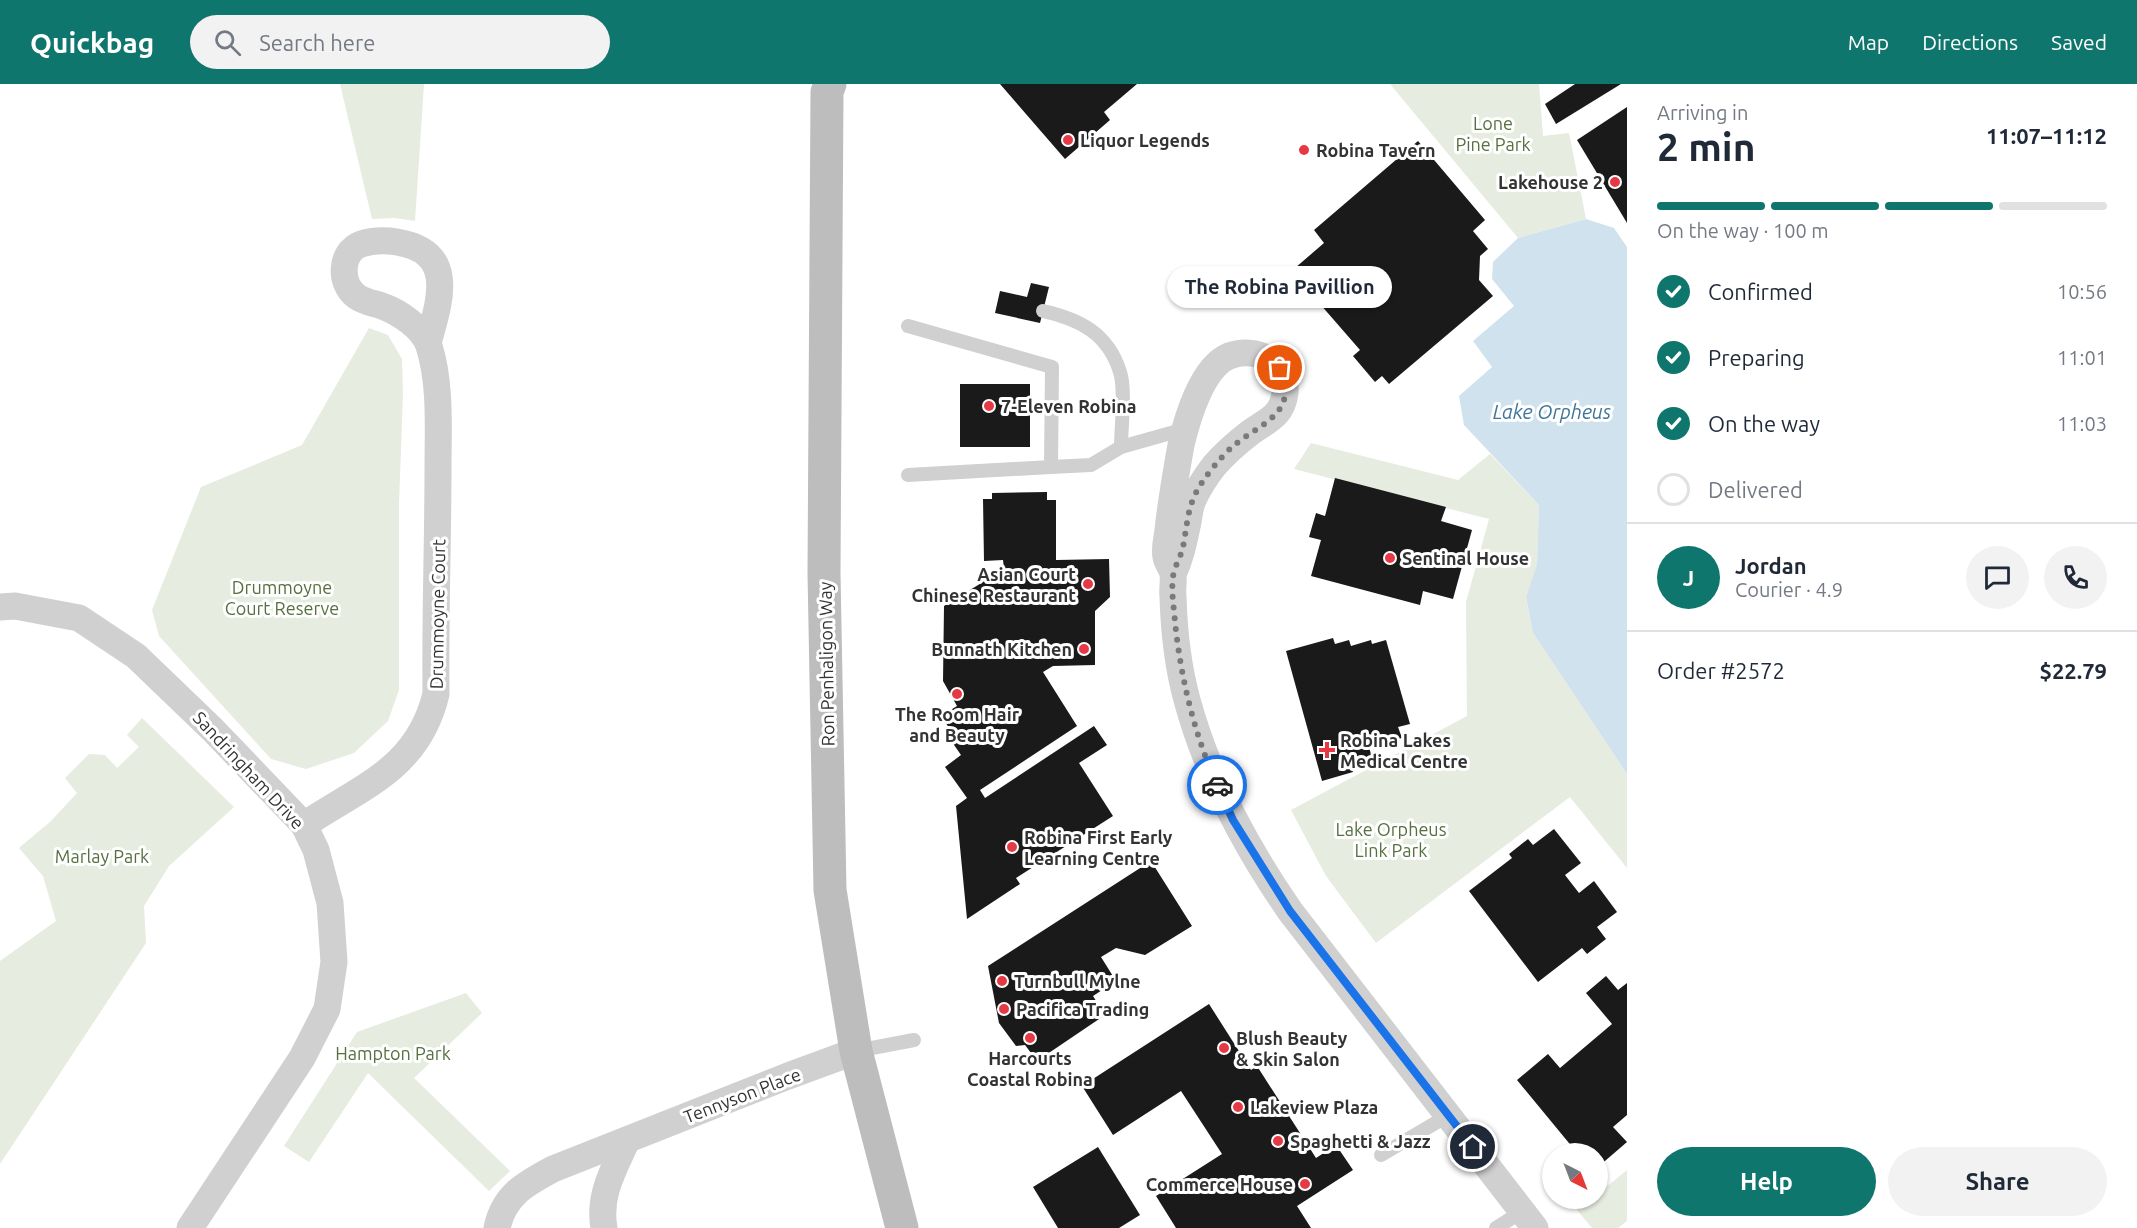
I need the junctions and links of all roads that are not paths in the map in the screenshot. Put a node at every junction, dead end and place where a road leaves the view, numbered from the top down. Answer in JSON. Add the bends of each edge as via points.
{"nodes":[{"id":1,"x":827,"y":87,"type":"edge"},
{"id":2,"x":1043,"y":311,"type":"dead end"},
{"id":3,"x":908,"y":326,"type":"dead end"},
{"id":4,"x":428,"y":342,"type":"dead end"},
{"id":5,"x":1185,"y":429,"type":"junction"},
{"id":6,"x":1121,"y":447,"type":"junction"},
{"id":7,"x":1051,"y":466,"type":"junction"},
{"id":8,"x":908,"y":475,"type":"dead end"},
{"id":9,"x":1173,"y":574,"type":"junction"},
{"id":10,"x":0,"y":607,"type":"edge"},
{"id":11,"x":304,"y":825,"type":"junction"},
{"id":12,"x":914,"y":1040,"type":"dead end"},
{"id":13,"x":856,"y":1052,"type":"junction"},
{"id":14,"x":1449,"y":1115,"type":"junction"},
{"id":15,"x":627,"y":1140,"type":"junction"},
{"id":16,"x":1381,"y":1155,"type":"dead end"},
{"id":17,"x":1529,"y":1220,"type":"edge"},
{"id":18,"x":190,"y":1228,"type":"edge"},
{"id":19,"x":497,"y":1228,"type":"edge"},
{"id":20,"x":604,"y":1228,"type":"edge"},
{"id":21,"x":902,"y":1228,"type":"edge"},
{"id":22,"x":1496,"y":1228,"type":"edge"}],
"edges":[{"from":1,"to":13,"type":"street","name":"Ron Penhaligon Way","via":[[824,573],[830,890]]},
{"from":2,"to":6,"type":"lane","via":[[1070,317],[1109,347],[1121,373]]},
{"from":3,"to":7,"type":"lane","via":[[1052,367]]},
{"from":4,"to":11,"type":"street","name":"Drummoyne Court","via":[[434,364],[438,422],[436,694],[431,716],[410,751],[394,767]]},
{"from":5,"to":6,"type":"lane"},
{"from":5,"to":9,"type":"street","via":[[1165,557]]},
{"from":5,"to":9,"type":"street","via":[[1204,382],[1217,362],[1244,352],[1256,353],[1280,368],[1286,383],[1278,413],[1232,447],[1214,466],[1192,501],[1181,557]]},
{"from":6,"to":7,"type":"lane","via":[[1091,465]]},
{"from":7,"to":8,"type":"lane"},
{"from":9,"to":14,"type":"street","via":[[1172,595],[1186,699],[1233,820],[1290,911]]},
{"from":10,"to":11,"type":"street","name":"Sandringham Drive","via":[[15,606],[79,618],[136,656]]},
{"from":11,"to":18,"type":"street","name":"Sandringham Drive","via":[[316,850],[330,903],[334,962],[327,1009],[303,1058]]},
{"from":12,"to":13,"type":"lane"},
{"from":13,"to":15,"type":"street","name":"Tennyson Place"},
{"from":13,"to":21,"type":"street","name":"Ron Penhaligon Way"},
{"from":14,"to":16,"type":"lane"},
{"from":14,"to":17,"type":"street"},
{"from":15,"to":19,"type":"street","name":"Tennyson Place","via":[[534,1179],[506,1201]]},
{"from":15,"to":20,"type":"street","via":[[609,1179],[601,1210]]},
{"from":17,"to":22,"type":"lane"}]}
